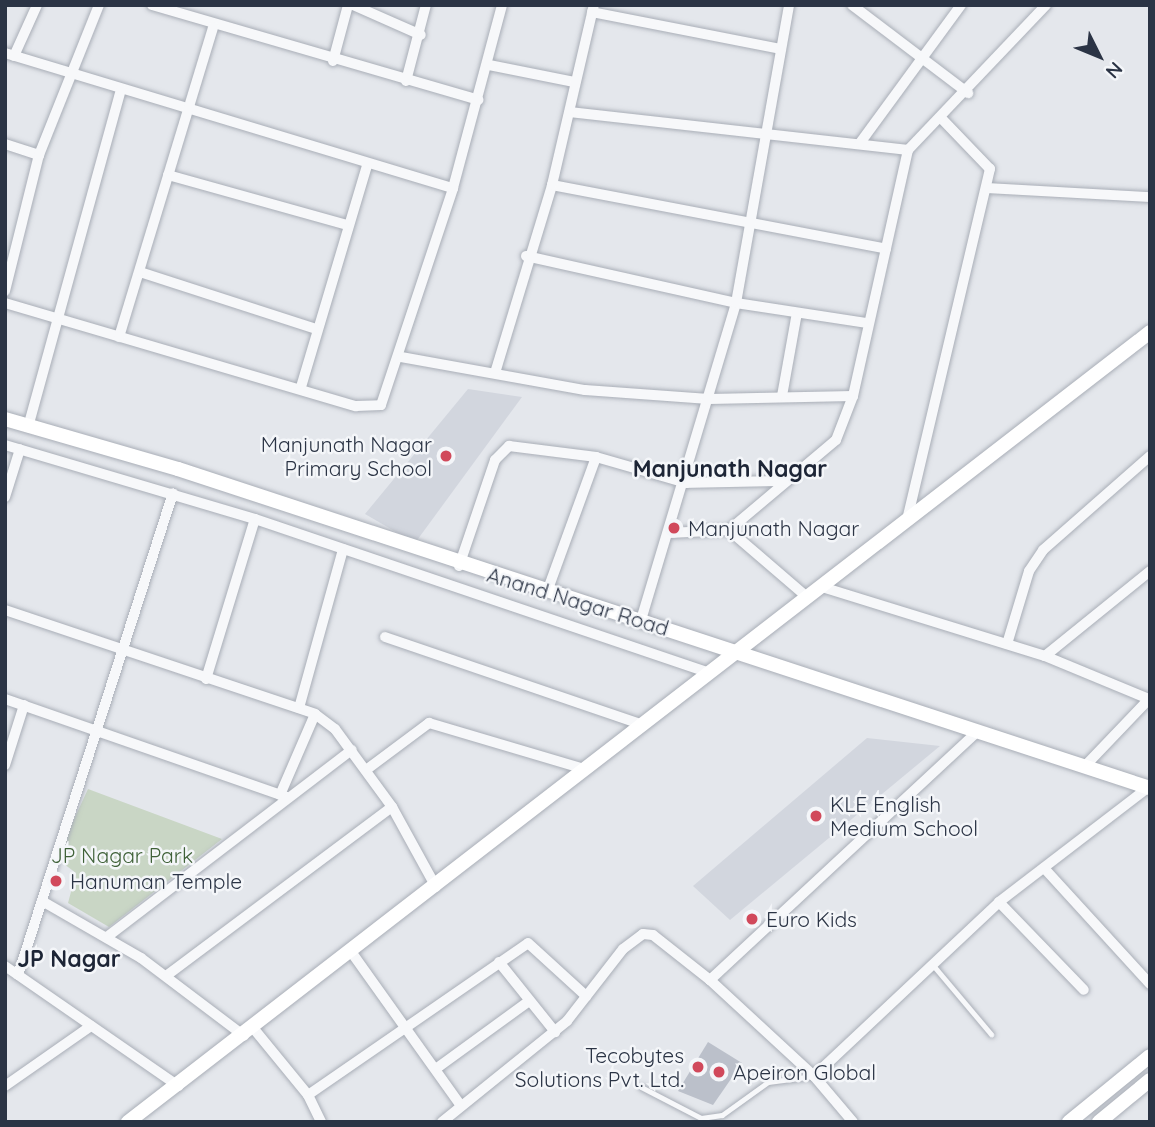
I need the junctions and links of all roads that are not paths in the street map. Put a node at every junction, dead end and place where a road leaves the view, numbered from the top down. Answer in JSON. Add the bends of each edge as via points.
{"nodes":[{"id":1,"x":37,"y":5,"type":"edge"},
{"id":2,"x":99,"y":5,"type":"edge"},
{"id":3,"x":152,"y":5,"type":"edge"},
{"id":4,"x":350,"y":5,"type":"edge"},
{"id":5,"x":426,"y":5,"type":"edge"},
{"id":6,"x":502,"y":5,"type":"edge"},
{"id":7,"x":789,"y":5,"type":"edge"},
{"id":8,"x":852,"y":5,"type":"edge"},
{"id":9,"x":961,"y":5,"type":"edge"},
{"id":10,"x":1046,"y":5,"type":"edge"},
{"id":11,"x":593,"y":9,"type":"edge"},
{"id":12,"x":213,"y":27,"type":"junction"},
{"id":13,"x":421,"y":34,"type":"junction"},
{"id":14,"x":780,"y":48,"type":"junction"},
{"id":15,"x":10,"y":55,"type":"edge"},
{"id":16,"x":921,"y":58,"type":"junction"},
{"id":17,"x":333,"y":61,"type":"junction"},
{"id":18,"x":489,"y":65,"type":"junction"},
{"id":19,"x":69,"y":73,"type":"junction"},
{"id":20,"x":406,"y":81,"type":"junction"},
{"id":21,"x":574,"y":82,"type":"junction"},
{"id":22,"x":121,"y":90,"type":"junction"},
{"id":23,"x":968,"y":93,"type":"junction"},
{"id":24,"x":478,"y":100,"type":"junction"},
{"id":25,"x":187,"y":110,"type":"junction"},
{"id":26,"x":570,"y":111,"type":"junction"},
{"id":27,"x":943,"y":120,"type":"junction"},
{"id":28,"x":766,"y":129,"type":"junction"},
{"id":29,"x":860,"y":143,"type":"junction"},
{"id":30,"x":5,"y":144,"type":"edge"},
{"id":31,"x":908,"y":150,"type":"junction"},
{"id":32,"x":38,"y":155,"type":"junction"},
{"id":33,"x":367,"y":166,"type":"junction"},
{"id":34,"x":168,"y":175,"type":"junction"},
{"id":35,"x":552,"y":185,"type":"junction"},
{"id":36,"x":453,"y":188,"type":"junction"},
{"id":37,"x":987,"y":188,"type":"junction"},
{"id":38,"x":1150,"y":197,"type":"edge"},
{"id":39,"x":347,"y":225,"type":"junction"},
{"id":40,"x":750,"y":226,"type":"junction"},
{"id":41,"x":11,"y":237,"type":"edge"},
{"id":42,"x":886,"y":249,"type":"junction"},
{"id":43,"x":526,"y":256,"type":"junction"},
{"id":44,"x":140,"y":272,"type":"junction"},
{"id":45,"x":5,"y":290,"type":"edge"},
{"id":46,"x":5,"y":303,"type":"edge"},
{"id":47,"x":736,"y":303,"type":"junction"},
{"id":48,"x":797,"y":313,"type":"junction"},
{"id":49,"x":56,"y":317,"type":"junction"},
{"id":50,"x":867,"y":323,"type":"junction"},
{"id":51,"x":316,"y":329,"type":"junction"},
{"id":52,"x":1150,"y":331,"type":"edge"},
{"id":53,"x":119,"y":337,"type":"junction"},
{"id":54,"x":401,"y":357,"type":"junction"},
{"id":55,"x":495,"y":373,"type":"junction"},
{"id":56,"x":301,"y":387,"type":"junction"},
{"id":57,"x":782,"y":396,"type":"junction"},
{"id":58,"x":853,"y":396,"type":"junction"},
{"id":59,"x":709,"y":399,"type":"junction"},
{"id":60,"x":5,"y":419,"type":"edge"},
{"id":61,"x":28,"y":427,"type":"junction"},
{"id":62,"x":5,"y":445,"type":"edge"},
{"id":63,"x":20,"y":449,"type":"junction"},
{"id":64,"x":1150,"y":456,"type":"edge"},
{"id":65,"x":596,"y":457,"type":"junction"},
{"id":66,"x":785,"y":481,"type":"junction"},
{"id":67,"x":685,"y":483,"type":"junction"},
{"id":68,"x":173,"y":493,"type":"junction"},
{"id":69,"x":5,"y":497,"type":"edge"},
{"id":70,"x":255,"y":519,"type":"junction"},
{"id":71,"x":907,"y":520,"type":"junction"},
{"id":72,"x":729,"y":530,"type":"junction"},
{"id":73,"x":669,"y":533,"type":"junction"},
{"id":74,"x":343,"y":549,"type":"junction"},
{"id":75,"x":458,"y":566,"type":"junction"},
{"id":76,"x":1150,"y":571,"type":"edge"},
{"id":77,"x":822,"y":587,"type":"junction"},
{"id":78,"x":548,"y":589,"type":"junction"},
{"id":79,"x":807,"y":598,"type":"junction"},
{"id":80,"x":5,"y":610,"type":"edge"},
{"id":81,"x":641,"y":620,"type":"junction"},
{"id":82,"x":385,"y":637,"type":"dead end"},
{"id":83,"x":1007,"y":644,"type":"junction"},
{"id":84,"x":126,"y":651,"type":"junction"},
{"id":85,"x":734,"y":651,"type":"junction"},
{"id":86,"x":1045,"y":656,"type":"junction"},
{"id":87,"x":707,"y":672,"type":"junction"},
{"id":88,"x":206,"y":679,"type":"junction"},
{"id":89,"x":5,"y":699,"type":"edge"},
{"id":90,"x":1149,"y":699,"type":"edge"},
{"id":91,"x":24,"y":705,"type":"junction"},
{"id":92,"x":299,"y":709,"type":"junction"},
{"id":93,"x":315,"y":714,"type":"junction"},
{"id":94,"x":638,"y":723,"type":"junction"},
{"id":95,"x":98,"y":734,"type":"junction"},
{"id":96,"x":975,"y":734,"type":"junction"},
{"id":97,"x":352,"y":750,"type":"junction"},
{"id":98,"x":5,"y":765,"type":"edge"},
{"id":99,"x":1086,"y":765,"type":"junction"},
{"id":100,"x":584,"y":769,"type":"junction"},
{"id":101,"x":366,"y":770,"type":"junction"},
{"id":102,"x":1149,"y":787,"type":"edge"},
{"id":103,"x":283,"y":796,"type":"junction"},
{"id":104,"x":392,"y":807,"type":"junction"},
{"id":105,"x":1044,"y":868,"type":"junction"},
{"id":106,"x":436,"y":887,"type":"junction"},
{"id":107,"x":42,"y":901,"type":"junction"},
{"id":108,"x":999,"y":902,"type":"junction"},
{"id":109,"x":107,"y":937,"type":"junction"},
{"id":110,"x":352,"y":953,"type":"junction"},
{"id":111,"x":499,"y":962,"type":"junction"},
{"id":112,"x":930,"y":962,"type":"junction"},
{"id":113,"x":5,"y":966,"type":"edge"},
{"id":114,"x":18,"y":975,"type":"junction"},
{"id":115,"x":166,"y":976,"type":"junction"},
{"id":116,"x":710,"y":981,"type":"junction"},
{"id":117,"x":1150,"y":984,"type":"edge"},
{"id":118,"x":1084,"y":990,"type":"dead end"},
{"id":119,"x":586,"y":996,"type":"junction"},
{"id":120,"x":528,"y":1002,"type":"junction"},
{"id":121,"x":91,"y":1026,"type":"junction"},
{"id":122,"x":410,"y":1028,"type":"junction"},
{"id":123,"x":249,"y":1032,"type":"junction"},
{"id":124,"x":555,"y":1032,"type":"junction"},
{"id":125,"x":991,"y":1034,"type":"dead end"},
{"id":126,"x":1150,"y":1056,"type":"edge"},
{"id":127,"x":437,"y":1069,"type":"junction"},
{"id":128,"x":814,"y":1076,"type":"junction"},
{"id":129,"x":8,"y":1079,"type":"edge"},
{"id":130,"x":1150,"y":1080,"type":"edge"},
{"id":131,"x":178,"y":1086,"type":"junction"},
{"id":132,"x":641,"y":1087,"type":"dead end"},
{"id":133,"x":308,"y":1095,"type":"junction"},
{"id":134,"x":461,"y":1106,"type":"junction"},
{"id":135,"x":128,"y":1122,"type":"edge"},
{"id":136,"x":321,"y":1122,"type":"edge"},
{"id":137,"x":442,"y":1122,"type":"edge"},
{"id":138,"x":853,"y":1122,"type":"edge"},
{"id":139,"x":1069,"y":1122,"type":"edge"},
{"id":140,"x":1099,"y":1122,"type":"edge"}],
"edges":[{"from":1,"to":15,"type":"street"},
{"from":2,"to":19,"type":"street"},
{"from":3,"to":12,"type":"street"},
{"from":4,"to":13,"type":"street"},
{"from":4,"to":17,"type":"street"},
{"from":5,"to":13,"type":"street"},
{"from":6,"to":18,"type":"street"},
{"from":7,"to":14,"type":"street"},
{"from":8,"to":16,"type":"street"},
{"from":9,"to":16,"type":"street"},
{"from":10,"to":23,"type":"street"},
{"from":11,"to":14,"type":"street"},
{"from":11,"to":21,"type":"street"},
{"from":12,"to":17,"type":"street"},
{"from":12,"to":25,"type":"street"},
{"from":13,"to":20,"type":"street"},
{"from":14,"to":28,"type":"street"},
{"from":15,"to":19,"type":"street"},
{"from":16,"to":23,"type":"street"},
{"from":16,"to":29,"type":"street"},
{"from":17,"to":20,"type":"street"},
{"from":18,"to":21,"type":"street"},
{"from":18,"to":24,"type":"street"},
{"from":19,"to":22,"type":"street"},
{"from":19,"to":32,"type":"street"},
{"from":20,"to":24,"type":"street"},
{"from":21,"to":26,"type":"street"},
{"from":22,"to":25,"type":"street"},
{"from":22,"to":49,"type":"street"},
{"from":23,"to":27,"type":"street"},
{"from":24,"to":36,"type":"street"},
{"from":25,"to":33,"type":"street"},
{"from":25,"to":34,"type":"street"},
{"from":26,"to":28,"type":"street"},
{"from":26,"to":35,"type":"street"},
{"from":27,"to":31,"type":"street"},
{"from":27,"to":37,"type":"street","via":[[988,162]]},
{"from":28,"to":29,"type":"street"},
{"from":28,"to":40,"type":"street"},
{"from":29,"to":31,"type":"street"},
{"from":30,"to":32,"type":"street"},
{"from":31,"to":42,"type":"street"},
{"from":32,"to":41,"type":"street"},
{"from":33,"to":36,"type":"street"},
{"from":33,"to":39,"type":"street"},
{"from":34,"to":39,"type":"street"},
{"from":34,"to":44,"type":"street"},
{"from":35,"to":40,"type":"street"},
{"from":35,"to":43,"type":"street"},
{"from":36,"to":54,"type":"street"},
{"from":37,"to":38,"type":"street"},
{"from":37,"to":71,"type":"street"},
{"from":39,"to":51,"type":"street"},
{"from":40,"to":42,"type":"street"},
{"from":40,"to":47,"type":"street"},
{"from":41,"to":45,"type":"street"},
{"from":42,"to":50,"type":"street"},
{"from":43,"to":47,"type":"street"},
{"from":43,"to":55,"type":"street"},
{"from":44,"to":51,"type":"street"},
{"from":44,"to":53,"type":"street"},
{"from":46,"to":49,"type":"street"},
{"from":47,"to":48,"type":"street"},
{"from":47,"to":59,"type":"street"},
{"from":48,"to":50,"type":"street"},
{"from":48,"to":57,"type":"street"},
{"from":49,"to":53,"type":"street"},
{"from":49,"to":61,"type":"street"},
{"from":50,"to":58,"type":"street"},
{"from":51,"to":56,"type":"street"},
{"from":52,"to":71,"type":"street"},
{"from":53,"to":56,"type":"street"},
{"from":54,"to":55,"type":"street"},
{"from":54,"to":56,"type":"street","via":[[388,397],[371,409]]},
{"from":55,"to":59,"type":"street","via":[[585,390]]},
{"from":57,"to":58,"type":"street"},
{"from":57,"to":59,"type":"street"},
{"from":58,"to":66,"type":"street","via":[[836,440]]},
{"from":59,"to":67,"type":"street"},
{"from":60,"to":61,"type":"street","name":"Anand Nagar Road"},
{"from":61,"to":75,"type":"street","name":"Anand Nagar Road","via":[[178,469]]},
{"from":62,"to":63,"type":"street"},
{"from":63,"to":68,"type":"street"},
{"from":63,"to":69,"type":"street"},
{"from":64,"to":83,"type":"street","via":[[1043,550],[1029,571]]},
{"from":65,"to":67,"type":"street"},
{"from":65,"to":75,"type":"street","via":[[509,446],[495,460]]},
{"from":65,"to":78,"type":"street"},
{"from":66,"to":67,"type":"street"},
{"from":66,"to":72,"type":"street"},
{"from":67,"to":73,"type":"street"},
{"from":68,"to":70,"type":"street"},
{"from":68,"to":84,"type":"street"},
{"from":70,"to":74,"type":"street"},
{"from":70,"to":88,"type":"street"},
{"from":71,"to":77,"type":"street"},
{"from":72,"to":73,"type":"street"},
{"from":72,"to":79,"type":"street"},
{"from":73,"to":81,"type":"street"},
{"from":74,"to":87,"type":"street"},
{"from":74,"to":92,"type":"street"},
{"from":75,"to":78,"type":"street","name":"Anand Nagar Road"},
{"from":76,"to":86,"type":"street"},
{"from":77,"to":79,"type":"street"},
{"from":77,"to":83,"type":"street"},
{"from":78,"to":81,"type":"street","name":"Anand Nagar Road"},
{"from":79,"to":85,"type":"street"},
{"from":80,"to":84,"type":"street"},
{"from":81,"to":85,"type":"street","name":"Anand Nagar Road"},
{"from":82,"to":94,"type":"street"},
{"from":83,"to":86,"type":"street"},
{"from":84,"to":88,"type":"street"},
{"from":84,"to":95,"type":"street"},
{"from":85,"to":87,"type":"street"},
{"from":85,"to":96,"type":"street","name":"Anand Nagar Road"},
{"from":86,"to":90,"type":"street"},
{"from":87,"to":94,"type":"street"},
{"from":88,"to":92,"type":"street"},
{"from":89,"to":91,"type":"street"},
{"from":90,"to":99,"type":"street"},
{"from":91,"to":95,"type":"street"},
{"from":91,"to":98,"type":"street"},
{"from":92,"to":93,"type":"street"},
{"from":93,"to":97,"type":"street"},
{"from":93,"to":103,"type":"street"},
{"from":94,"to":100,"type":"street"},
{"from":95,"to":103,"type":"street"},
{"from":95,"to":107,"type":"street"},
{"from":96,"to":99,"type":"street","name":"Anand Nagar Road"},
{"from":96,"to":116,"type":"street"},
{"from":97,"to":101,"type":"street"},
{"from":97,"to":103,"type":"street"},
{"from":99,"to":102,"type":"street","name":"Anand Nagar Road"},
{"from":100,"to":101,"type":"street","via":[[429,723]]},
{"from":100,"to":106,"type":"street"},
{"from":101,"to":104,"type":"street"},
{"from":102,"to":105,"type":"street"},
{"from":103,"to":109,"type":"street"},
{"from":104,"to":106,"type":"street"},
{"from":104,"to":115,"type":"street"},
{"from":105,"to":108,"type":"street"},
{"from":105,"to":117,"type":"street"},
{"from":106,"to":110,"type":"street"},
{"from":107,"to":109,"type":"street"},
{"from":107,"to":114,"type":"street"},
{"from":108,"to":112,"type":"street"},
{"from":108,"to":118,"type":"street"},
{"from":109,"to":115,"type":"street"},
{"from":110,"to":122,"type":"street"},
{"from":110,"to":123,"type":"street"},
{"from":111,"to":119,"type":"street","via":[[518,947],[536,945]]},
{"from":111,"to":120,"type":"street"},
{"from":111,"to":122,"type":"street"},
{"from":112,"to":125,"type":"lane"},
{"from":112,"to":128,"type":"street"},
{"from":113,"to":114,"type":"street"},
{"from":114,"to":121,"type":"street"},
{"from":115,"to":123,"type":"street"},
{"from":116,"to":119,"type":"street","via":[[653,935],[643,934]]},
{"from":116,"to":128,"type":"street"},
{"from":119,"to":124,"type":"street"},
{"from":120,"to":124,"type":"street"},
{"from":120,"to":127,"type":"street"},
{"from":121,"to":129,"type":"street"},
{"from":121,"to":131,"type":"street"},
{"from":122,"to":127,"type":"street"},
{"from":122,"to":133,"type":"street"},
{"from":123,"to":131,"type":"street"},
{"from":123,"to":133,"type":"street"},
{"from":124,"to":134,"type":"street"},
{"from":126,"to":139,"type":"street"},
{"from":127,"to":134,"type":"street"},
{"from":128,"to":132,"type":"lane","via":[[768,1082],[722,1115],[701,1118]]},
{"from":128,"to":138,"type":"street"},
{"from":130,"to":140,"type":"street"},
{"from":131,"to":135,"type":"street"},
{"from":133,"to":136,"type":"street"},
{"from":134,"to":137,"type":"street"}]}
